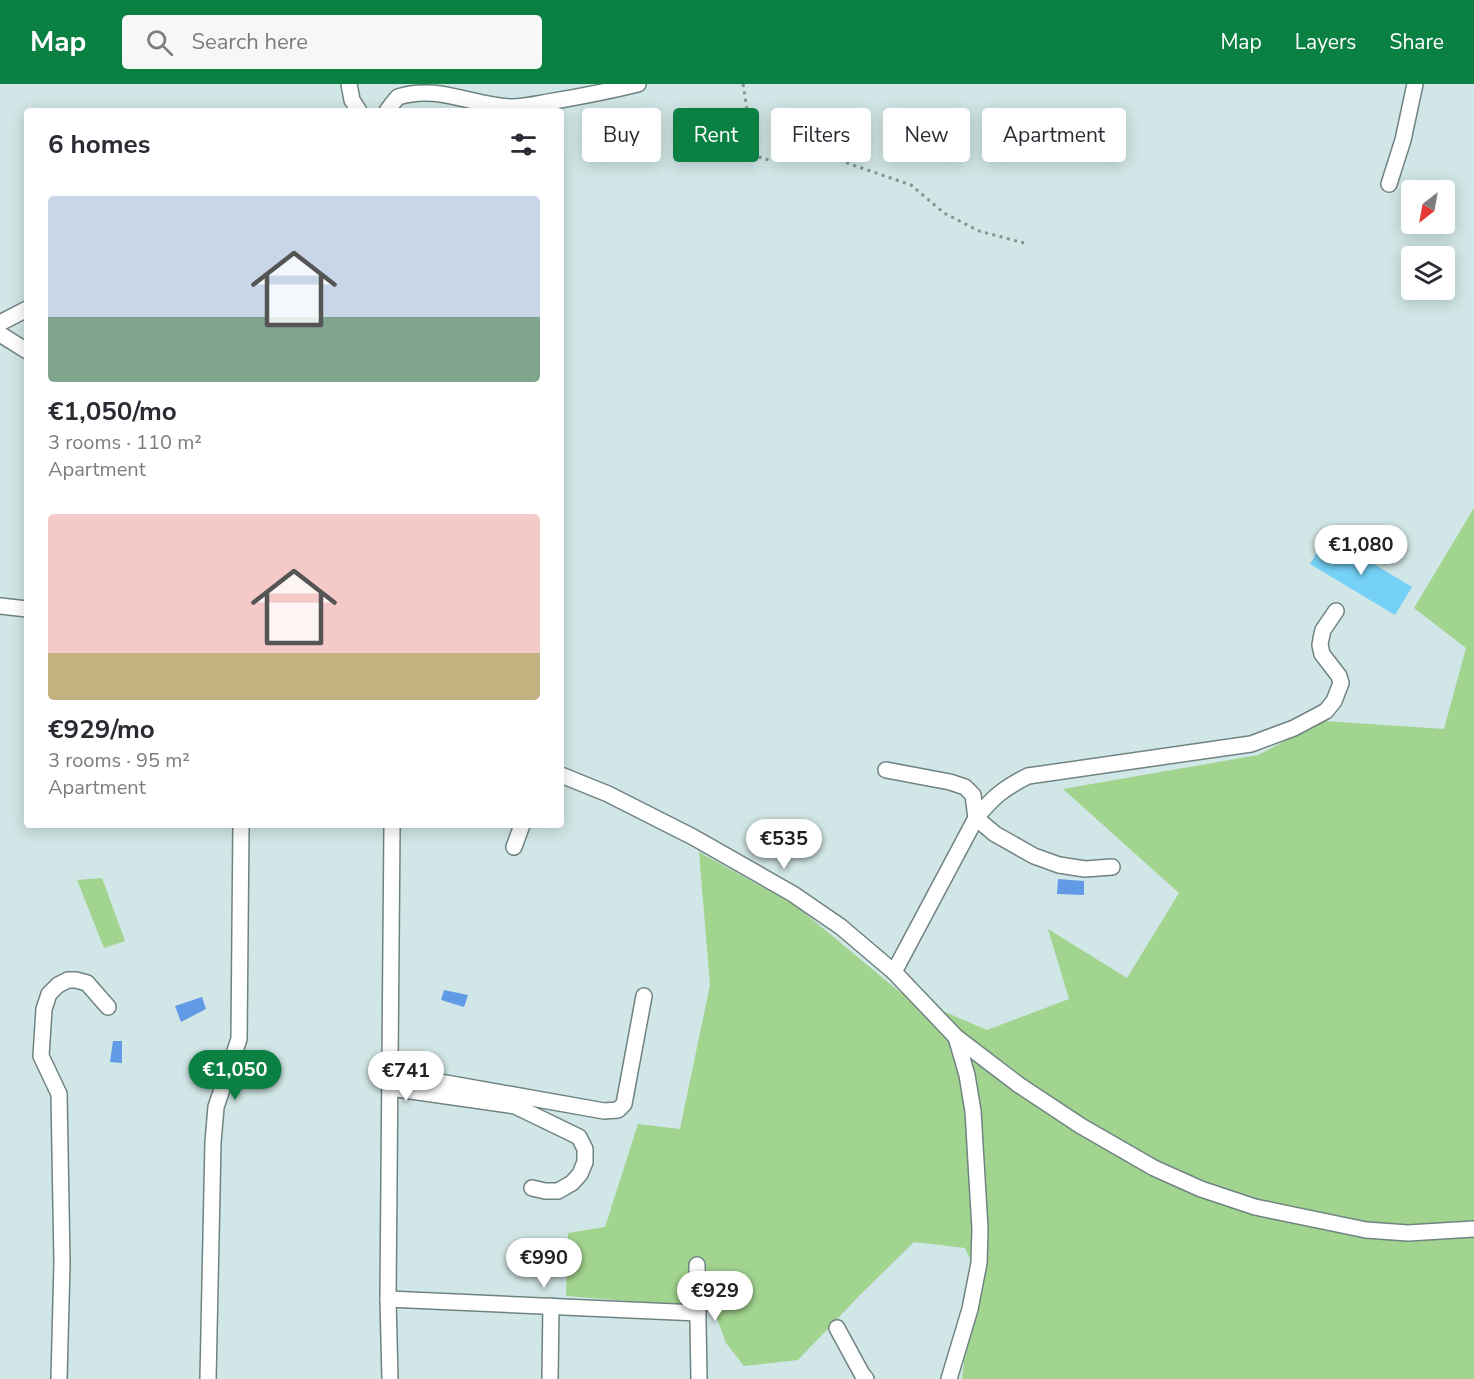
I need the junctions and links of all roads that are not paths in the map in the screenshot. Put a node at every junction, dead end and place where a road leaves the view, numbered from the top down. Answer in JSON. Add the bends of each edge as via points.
{"nodes":[{"id":1,"x":349,"y":84,"type":"edge"},
{"id":2,"x":638,"y":84,"type":"edge"},
{"id":3,"x":1415,"y":84,"type":"edge"},
{"id":4,"x":357,"y":108,"type":"edge"},
{"id":5,"x":390,"y":108,"type":"edge"},
{"id":6,"x":1389,"y":184,"type":"dead end"},
{"id":7,"x":24,"y":311,"type":"edge"},
{"id":8,"x":0,"y":323,"type":"edge"},
{"id":9,"x":0,"y":334,"type":"edge"},
{"id":10,"x":24,"y":349,"type":"edge"},
{"id":11,"x":0,"y":606,"type":"edge"},
{"id":12,"x":24,"y":609,"type":"edge"},
{"id":13,"x":1336,"y":611,"type":"dead end"},
{"id":14,"x":886,"y":770,"type":"dead end"},
{"id":15,"x":564,"y":775,"type":"edge"},
{"id":16,"x":976,"y":818,"type":"junction"},
{"id":17,"x":241,"y":828,"type":"edge"},
{"id":18,"x":392,"y":828,"type":"edge"},
{"id":19,"x":521,"y":828,"type":"edge"},
{"id":20,"x":514,"y":847,"type":"dead end"},
{"id":21,"x":1112,"y":867,"type":"dead end"},
{"id":22,"x":894,"y":972,"type":"junction"},
{"id":23,"x":644,"y":996,"type":"dead end"},
{"id":24,"x":108,"y":1007,"type":"dead end"},
{"id":25,"x":956,"y":1038,"type":"junction"},
{"id":26,"x":390,"y":1080,"type":"junction"},
{"id":27,"x":532,"y":1188,"type":"dead end"},
{"id":28,"x":1474,"y":1229,"type":"edge"},
{"id":29,"x":697,"y":1265,"type":"dead end"},
{"id":30,"x":388,"y":1299,"type":"junction"},
{"id":31,"x":551,"y":1306,"type":"junction"},
{"id":32,"x":698,"y":1313,"type":"junction"},
{"id":33,"x":837,"y":1328,"type":"dead end"},
{"id":34,"x":59,"y":1379,"type":"edge"},
{"id":35,"x":208,"y":1379,"type":"edge"},
{"id":36,"x":390,"y":1379,"type":"edge"},
{"id":37,"x":550,"y":1379,"type":"edge"},
{"id":38,"x":699,"y":1379,"type":"edge"},
{"id":39,"x":866,"y":1379,"type":"edge"},
{"id":40,"x":949,"y":1379,"type":"edge"}],
"edges":[{"from":1,"to":4,"type":"street"},
{"from":2,"to":5,"type":"street","via":[[513,107],[444,86],[428,86],[413,89]]},
{"from":3,"to":6,"type":"street"},
{"from":7,"to":8,"type":"street"},
{"from":9,"to":10,"type":"street"},
{"from":11,"to":12,"type":"street"},
{"from":13,"to":16,"type":"street","via":[[1323,630],[1320,645],[1341,683],[1326,711],[1251,744],[1028,776],[992,799]]},
{"from":14,"to":16,"type":"street","via":[[964,787],[973,795]]},
{"from":15,"to":22,"type":"street","via":[[693,837],[793,894],[841,927]]},
{"from":16,"to":21,"type":"street","via":[[1034,856],[1085,869]]},
{"from":16,"to":22,"type":"street"},
{"from":17,"to":35,"type":"street","via":[[239,1039],[216,1107]]},
{"from":18,"to":26,"type":"street"},
{"from":19,"to":20,"type":"street"},
{"from":22,"to":25,"type":"street"},
{"from":23,"to":26,"type":"street","via":[[624,1104],[618,1110]]},
{"from":24,"to":34,"type":"street","via":[[87,983],[68,980],[49,994],[44,1009],[40,1056],[59,1094]]},
{"from":25,"to":28,"type":"street","via":[[1081,1126],[1154,1168],[1201,1189],[1255,1207],[1366,1230],[1408,1233]]},
{"from":25,"to":40,"type":"street","via":[[974,1111],[980,1229],[979,1263],[970,1309]]},
{"from":26,"to":27,"type":"street","via":[[515,1106],[579,1137],[585,1149],[585,1162],[572,1183],[558,1191]]},
{"from":26,"to":30,"type":"street"},
{"from":29,"to":32,"type":"street"},
{"from":30,"to":31,"type":"street"},
{"from":30,"to":36,"type":"street"},
{"from":31,"to":32,"type":"street"},
{"from":31,"to":37,"type":"street"},
{"from":32,"to":38,"type":"street"},
{"from":33,"to":39,"type":"street"}]}
